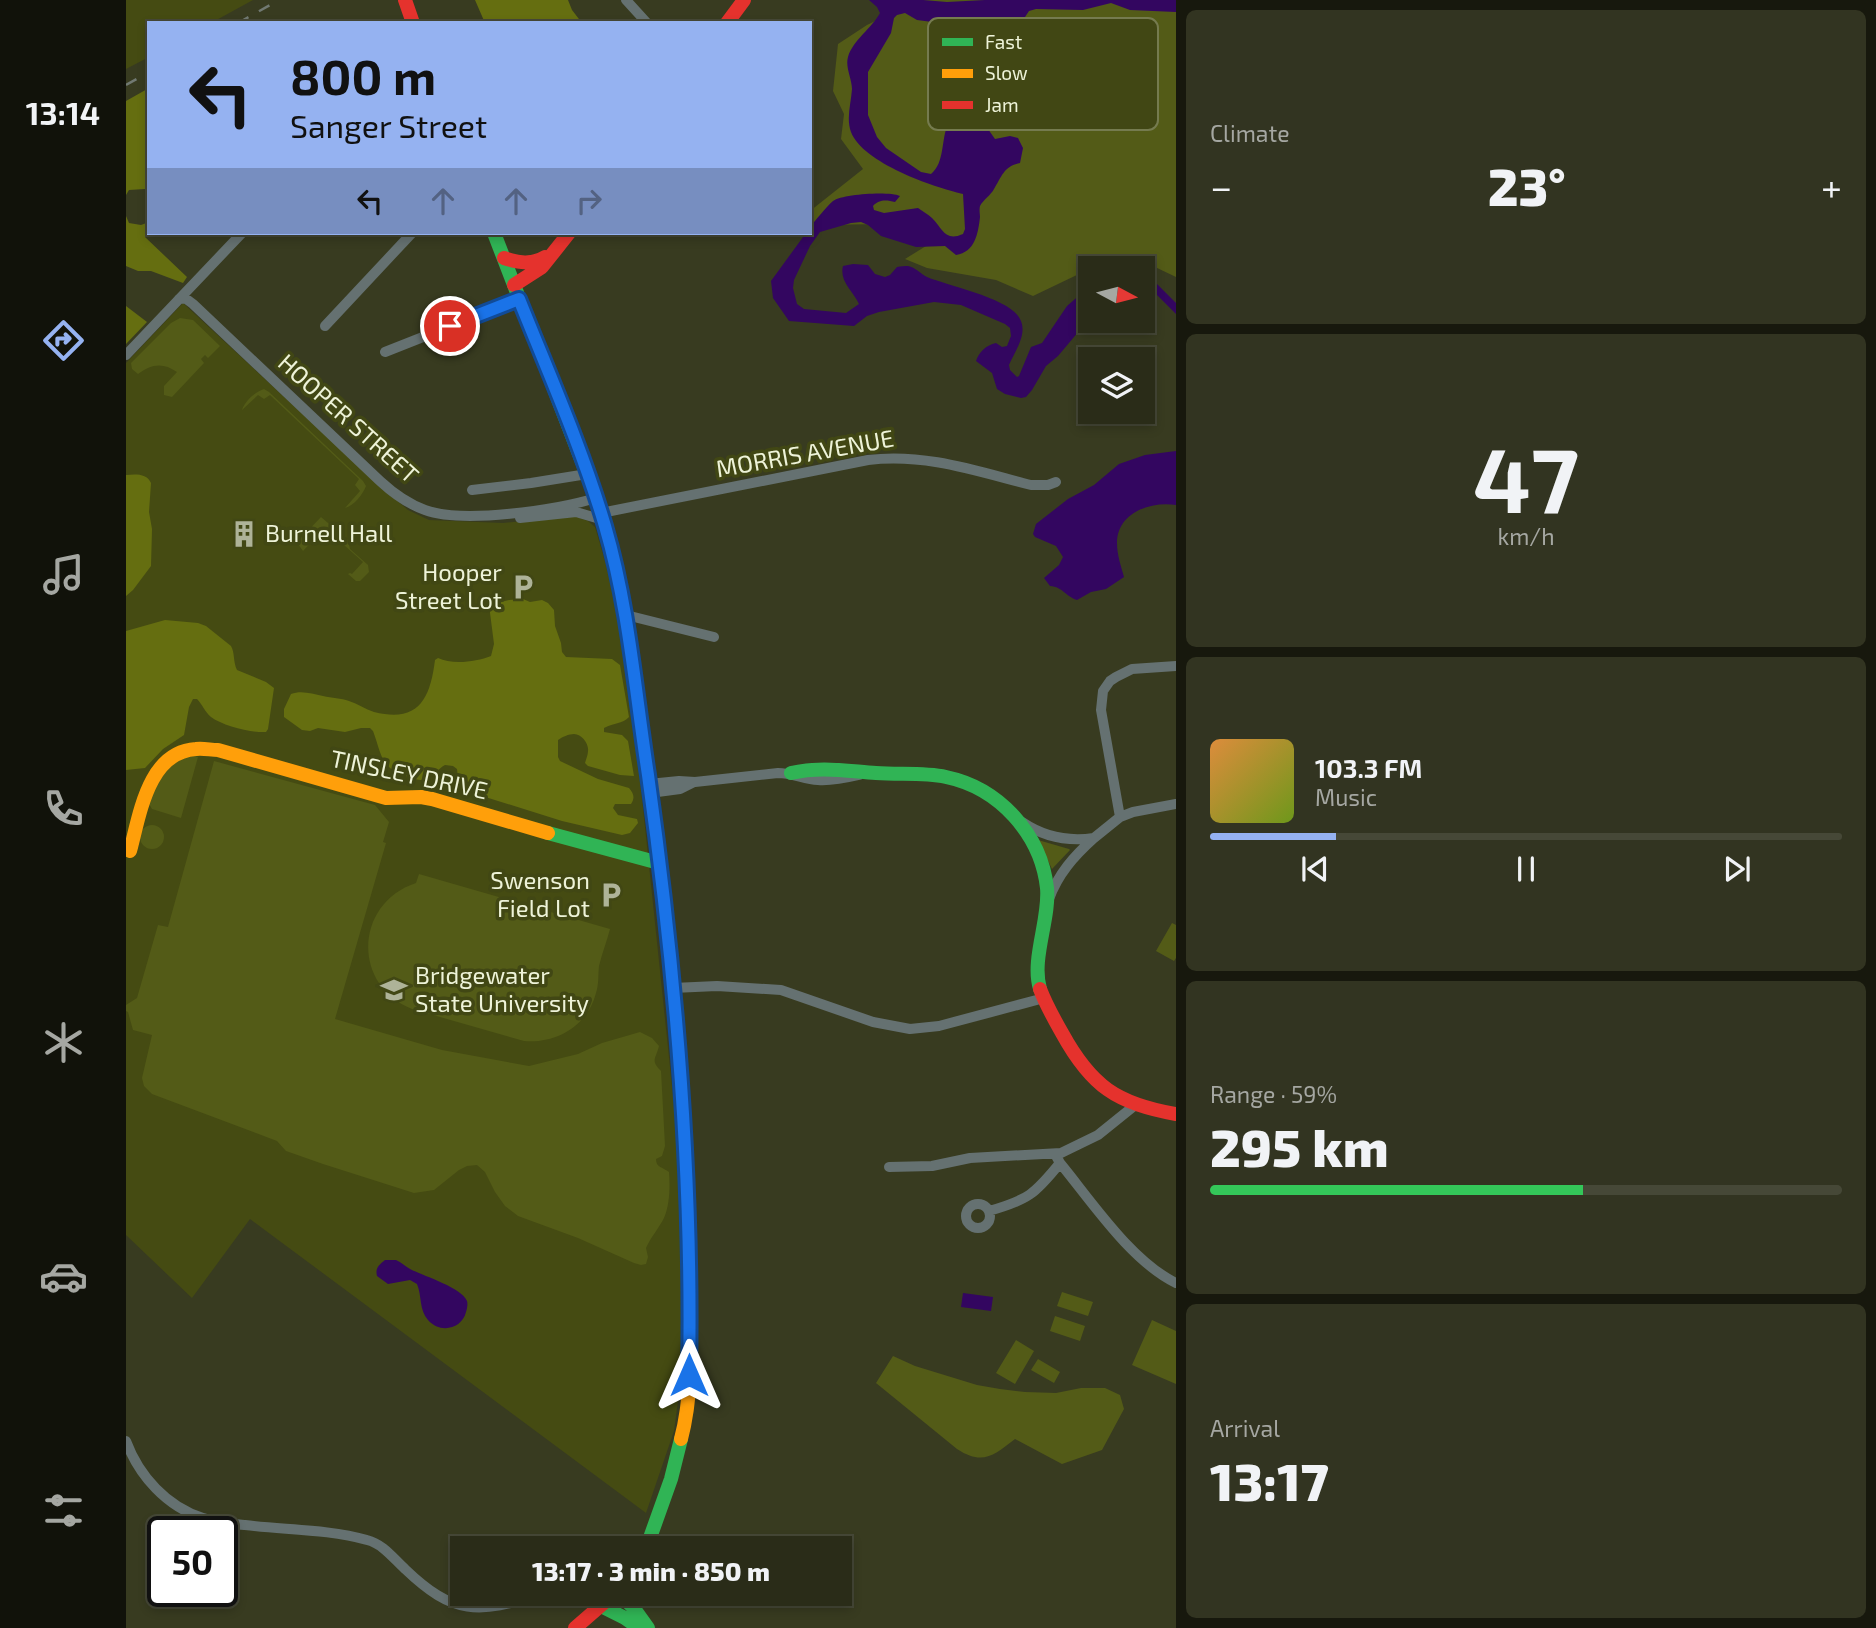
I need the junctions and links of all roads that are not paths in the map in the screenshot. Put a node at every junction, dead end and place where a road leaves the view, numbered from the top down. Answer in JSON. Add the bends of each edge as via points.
{"nodes":[{"id":1,"x":405,"y":0,"type":"edge"},
{"id":2,"x":626,"y":0,"type":"edge"},
{"id":3,"x":744,"y":0,"type":"edge"},
{"id":4,"x":412,"y":21,"type":"edge"},
{"id":5,"x":645,"y":21,"type":"edge"},
{"id":6,"x":728,"y":21,"type":"edge"},
{"id":7,"x":240,"y":235,"type":"edge"},
{"id":8,"x":410,"y":235,"type":"edge"},
{"id":9,"x":495,"y":235,"type":"edge"},
{"id":10,"x":561,"y":242,"type":"edge"},
{"id":11,"x":504,"y":258,"type":"junction"},
{"id":12,"x":517,"y":292,"type":"junction"},
{"id":13,"x":179,"y":299,"type":"junction"},
{"id":14,"x":325,"y":326,"type":"dead end"},
{"id":15,"x":385,"y":352,"type":"dead end"},
{"id":16,"x":126,"y":355,"type":"edge"},
{"id":17,"x":587,"y":474,"type":"junction"},
{"id":18,"x":1056,"y":482,"type":"dead end"},
{"id":19,"x":471,"y":490,"type":"dead end"},
{"id":20,"x":596,"y":498,"type":"junction"},
{"id":21,"x":464,"y":515,"type":"junction"},
{"id":22,"x":602,"y":517,"type":"junction"},
{"id":23,"x":626,"y":615,"type":"junction"},
{"id":24,"x":714,"y":637,"type":"dead end"},
{"id":25,"x":1176,"y":666,"type":"edge"},
{"id":26,"x":792,"y":773,"type":"joint"},
{"id":27,"x":650,"y":789,"type":"junction"},
{"id":28,"x":1176,"y":804,"type":"edge"},
{"id":29,"x":1120,"y":817,"type":"junction"},
{"id":30,"x":1018,"y":820,"type":"junction"},
{"id":31,"x":1094,"y":838,"type":"junction"},
{"id":32,"x":130,"y":851,"type":"dead end"},
{"id":33,"x":659,"y":863,"type":"junction"},
{"id":34,"x":1045,"y":912,"type":"junction"},
{"id":35,"x":673,"y":988,"type":"junction"},
{"id":36,"x":1044,"y":998,"type":"junction"},
{"id":37,"x":1134,"y":1106,"type":"junction"},
{"id":38,"x":1176,"y":1114,"type":"edge"},
{"id":39,"x":1058,"y":1158,"type":"junction"},
{"id":40,"x":889,"y":1167,"type":"dead end"},
{"id":41,"x":989,"y":1211,"type":"dead end"},
{"id":42,"x":1176,"y":1283,"type":"edge"},
{"id":43,"x":126,"y":1441,"type":"edge"},
{"id":44,"x":653,"y":1532,"type":"junction"},
{"id":45,"x":649,"y":1536,"type":"edge"},
{"id":46,"x":651,"y":1536,"type":"edge"},
{"id":47,"x":450,"y":1602,"type":"edge"},
{"id":48,"x":465,"y":1606,"type":"edge"},
{"id":49,"x":499,"y":1606,"type":"edge"},
{"id":50,"x":601,"y":1606,"type":"joint"},
{"id":51,"x":632,"y":1606,"type":"edge"},
{"id":52,"x":575,"y":1628,"type":"edge"},
{"id":53,"x":639,"y":1628,"type":"edge"},
{"id":54,"x":648,"y":1628,"type":"edge"}],
"edges":[{"from":1,"to":4,"type":"street"},
{"from":2,"to":5,"type":"street"},
{"from":3,"to":6,"type":"street"},
{"from":7,"to":13,"type":"street"},
{"from":8,"to":14,"type":"street"},
{"from":9,"to":11,"type":"street"},
{"from":10,"to":11,"type":"street","via":[[532,264]]},
{"from":10,"to":12,"type":"street","via":[[541,276]]},
{"from":11,"to":12,"type":"street"},
{"from":12,"to":15,"type":"street"},
{"from":12,"to":17,"type":"street"},
{"from":13,"to":16,"type":"street"},
{"from":13,"to":21,"type":"street","name":"HOOPER STREET","via":[[193,304],[392,491],[427,511]]},
{"from":17,"to":19,"type":"street"},
{"from":17,"to":20,"type":"street"},
{"from":18,"to":22,"type":"street","name":"MORRIS AVENUE","via":[[1031,485],[926,459],[885,458]]},
{"from":20,"to":21,"type":"street","name":"HOOPER STREET"},
{"from":20,"to":22,"type":"street"},
{"from":21,"to":22,"type":"street","via":[[509,519],[576,512]]},
{"from":22,"to":23,"type":"street"},
{"from":23,"to":24,"type":"street"},
{"from":23,"to":27,"type":"street"},
{"from":25,"to":29,"type":"street","via":[[1132,669],[1110,681],[1103,691],[1101,710]]},
{"from":26,"to":27,"type":"street","via":[[679,780]]},
{"from":26,"to":30,"type":"street","via":[[839,768],[958,779],[990,794]]},
{"from":27,"to":33,"type":"street"},
{"from":28,"to":29,"type":"street"},
{"from":29,"to":31,"type":"street"},
{"from":30,"to":31,"type":"street","via":[[1062,839]]},
{"from":30,"to":34,"type":"street","via":[[1046,880]]},
{"from":31,"to":34,"type":"street","via":[[1061,873]]},
{"from":32,"to":33,"type":"street","name":"TINSLEY DRIVE","via":[[153,777],[175,755],[198,748],[386,798],[432,799]]},
{"from":33,"to":35,"type":"street"},
{"from":34,"to":36,"type":"street","via":[[1038,975]]},
{"from":35,"to":36,"type":"street","via":[[781,990],[873,1022],[910,1029],[939,1026]]},
{"from":35,"to":44,"type":"street","via":[[687,1172],[689,1375],[678,1452]]},
{"from":36,"to":37,"type":"street","via":[[1088,1075]]},
{"from":37,"to":38,"type":"street"},
{"from":37,"to":39,"type":"street","via":[[1098,1135]]},
{"from":39,"to":40,"type":"street","via":[[970,1158],[932,1166]]},
{"from":39,"to":41,"type":"street","via":[[1043,1184],[1030,1195]]},
{"from":39,"to":42,"type":"street","via":[[1129,1246]]},
{"from":43,"to":47,"type":"street","via":[[136,1464],[159,1491],[203,1519],[368,1540],[385,1549],[435,1595]]},
{"from":44,"to":45,"type":"street"},
{"from":44,"to":46,"type":"street"},
{"from":48,"to":49,"type":"street"},
{"from":50,"to":52,"type":"street"},
{"from":50,"to":53,"type":"street"},
{"from":51,"to":54,"type":"street"}]}
